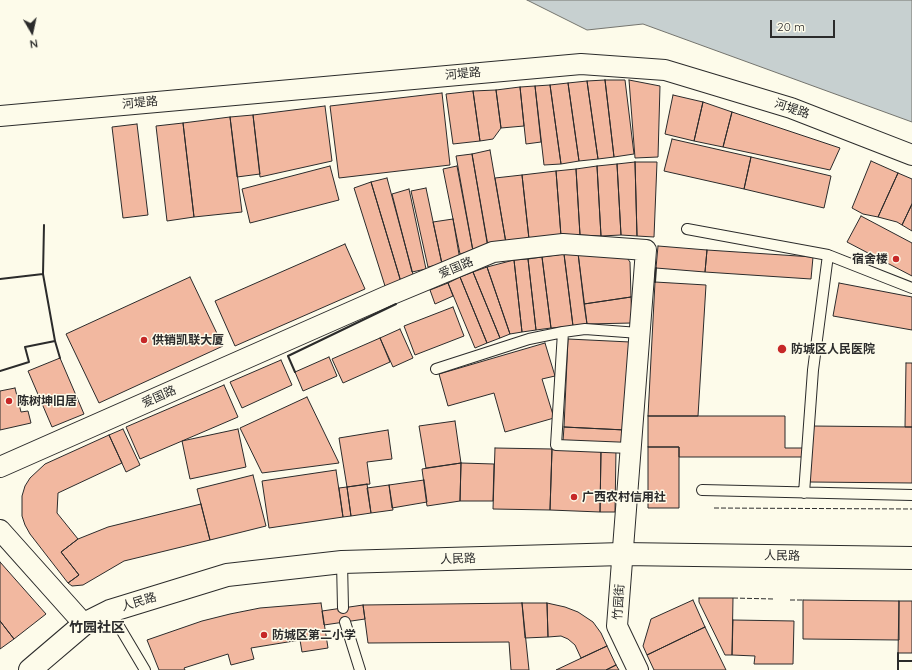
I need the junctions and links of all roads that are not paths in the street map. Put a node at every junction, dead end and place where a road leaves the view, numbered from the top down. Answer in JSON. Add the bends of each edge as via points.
{"nodes":[{"id":1,"x":0,"y":116,"type":"edge"},
{"id":2,"x":912,"y":155,"type":"edge"},
{"id":3,"x":687,"y":229,"type":"dead end"},
{"id":4,"x":828,"y":255,"type":"junction"},
{"id":5,"x":912,"y":288,"type":"edge"},
{"id":6,"x":562,"y":332,"type":"junction"},
{"id":7,"x":639,"y":333,"type":"junction"},
{"id":8,"x":436,"y":369,"type":"dead end"},
{"id":9,"x":630,"y":448,"type":"junction"},
{"id":10,"x":0,"y":467,"type":"edge"},
{"id":11,"x":702,"y":490,"type":"dead end"},
{"id":12,"x":804,"y":493,"type":"junction"},
{"id":13,"x":912,"y":495,"type":"edge"},
{"id":14,"x":0,"y":530,"type":"edge"},
{"id":15,"x":622,"y":554,"type":"junction"},
{"id":16,"x":912,"y":558,"type":"edge"},
{"id":17,"x":342,"y":562,"type":"junction"},
{"id":18,"x":343,"y":608,"type":"dead end"},
{"id":19,"x":110,"y":611,"type":"junction"},
{"id":20,"x":345,"y":622,"type":"dead end"},
{"id":21,"x":84,"y":624,"type":"junction"},
{"id":22,"x":30,"y":670,"type":"edge"},
{"id":23,"x":145,"y":670,"type":"edge"},
{"id":24,"x":360,"y":670,"type":"edge"},
{"id":25,"x":638,"y":670,"type":"edge"}],
"edges":[{"from":1,"to":2,"type":"street","name":"河堤路","via":[[582,64],[665,70],[791,108]]},
{"from":3,"to":4,"type":"lane"},
{"from":4,"to":5,"type":"lane"},
{"from":4,"to":12,"type":"lane","via":[[814,370]]},
{"from":6,"to":7,"type":"lane","via":[[585,329]]},
{"from":6,"to":8,"type":"lane","via":[[529,339]]},
{"from":6,"to":9,"type":"lane","via":[[556,445]]},
{"from":7,"to":9,"type":"street","name":"爱国路"},
{"from":7,"to":10,"type":"street","name":"爱国路","via":[[646,250],[563,244],[493,252]]},
{"from":9,"to":15,"type":"street","name":"爱国路"},
{"from":11,"to":12,"type":"lane"},
{"from":12,"to":13,"type":"lane"},
{"from":14,"to":21,"type":"street"},
{"from":15,"to":16,"type":"main road","name":"人民路"},
{"from":15,"to":17,"type":"main road","name":"人民路"},
{"from":15,"to":25,"type":"street","name":"竹园街","via":[[617,626]]},
{"from":17,"to":18,"type":"lane"},
{"from":17,"to":19,"type":"main road","name":"人民路","via":[[227,575]]},
{"from":19,"to":21,"type":"main road","name":"人民路"},
{"from":19,"to":23,"type":"lane"},
{"from":20,"to":24,"type":"lane"},
{"from":21,"to":22,"type":"main road","name":"人民路"}]}
